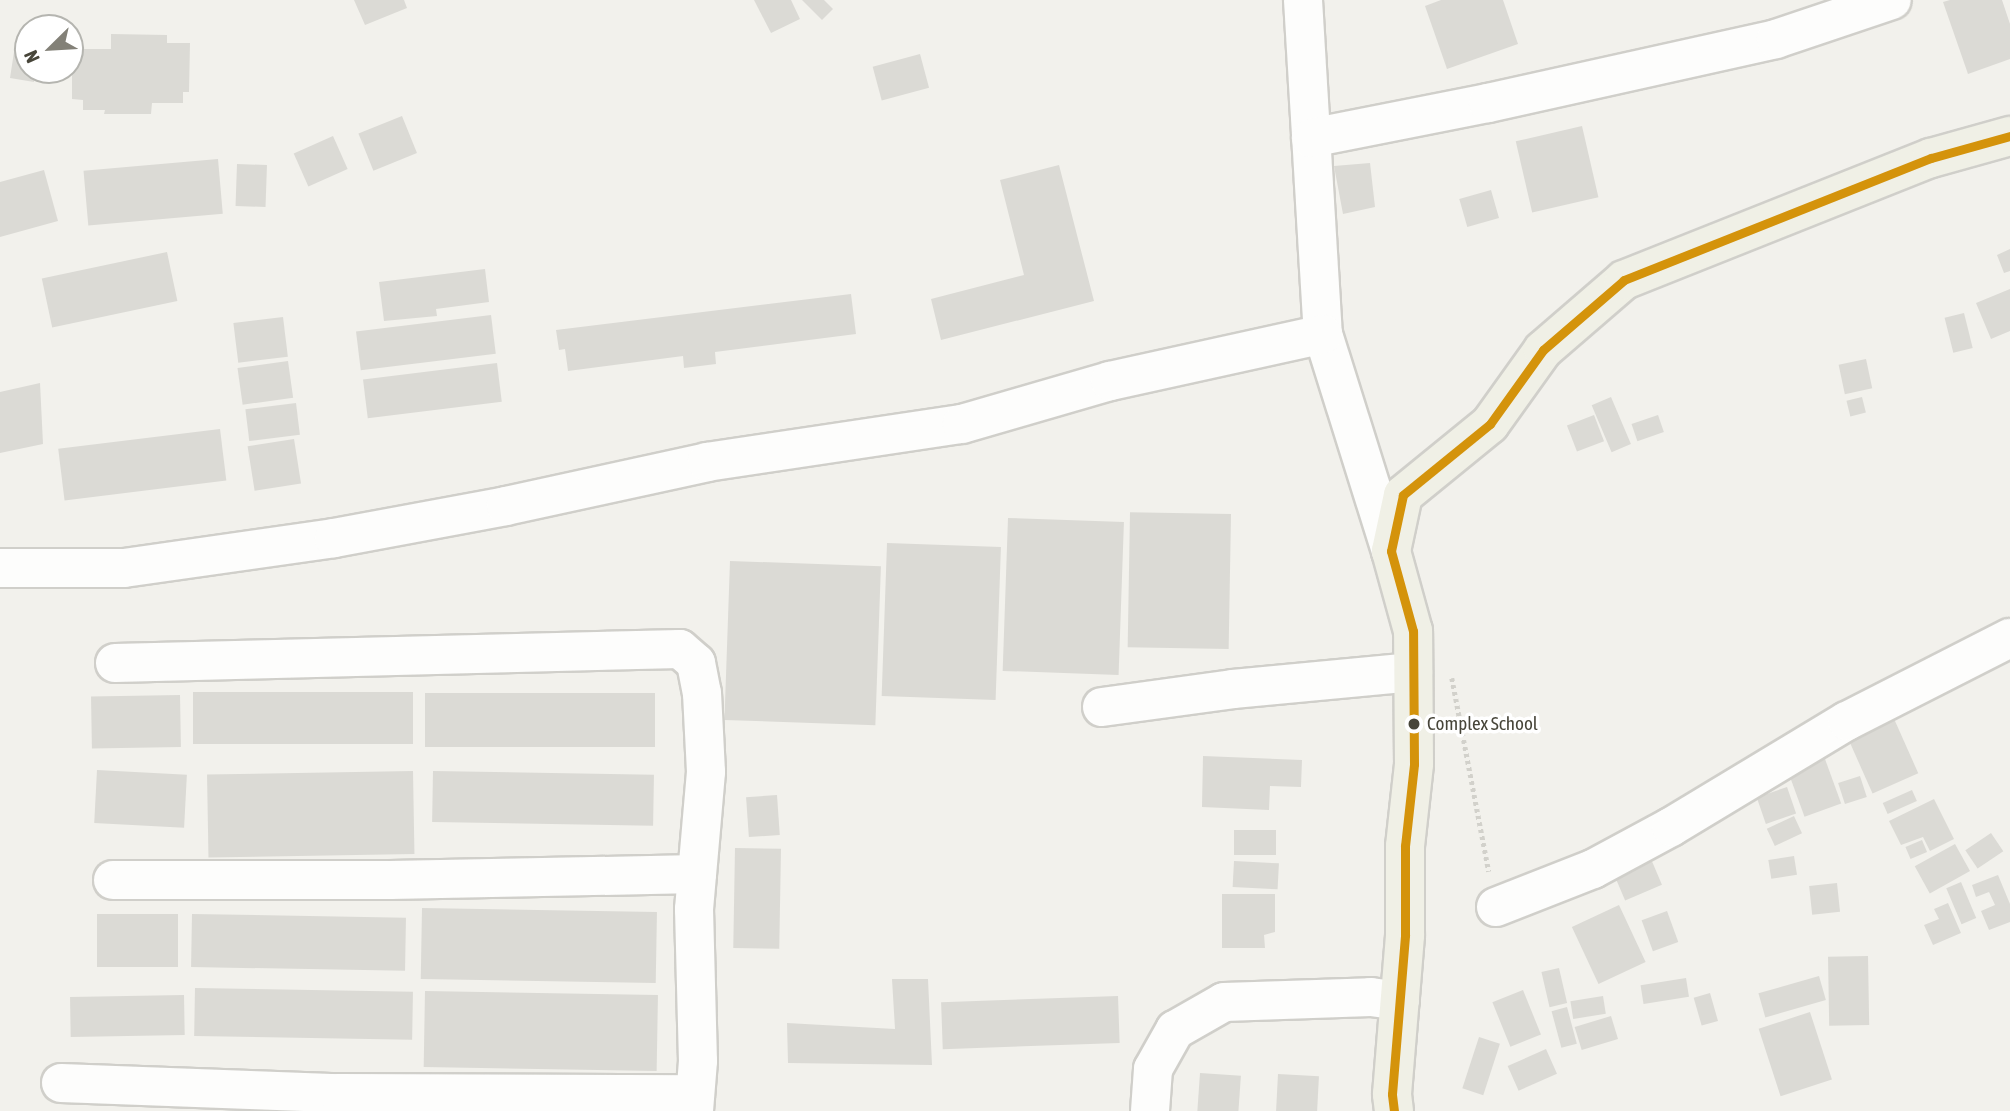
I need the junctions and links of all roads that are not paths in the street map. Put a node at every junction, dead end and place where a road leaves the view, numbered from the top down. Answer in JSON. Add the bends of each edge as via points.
{"nodes":[{"id":1,"x":1303,"y":0,"type":"edge"},
{"id":2,"x":1892,"y":0,"type":"edge"},
{"id":3,"x":2010,"y":136,"type":"edge"},
{"id":4,"x":1311,"y":138,"type":"junction"},
{"id":5,"x":1323,"y":334,"type":"junction"},
{"id":6,"x":1391,"y":551,"type":"junction"},
{"id":7,"x":0,"y":568,"type":"edge"},
{"id":8,"x":2010,"y":638,"type":"edge"},
{"id":9,"x":115,"y":663,"type":"dead end"},
{"id":10,"x":1413,"y":672,"type":"junction"},
{"id":11,"x":1102,"y":708,"type":"dead end"},
{"id":12,"x":697,"y":874,"type":"junction"},
{"id":13,"x":113,"y":880,"type":"dead end"},
{"id":14,"x":1496,"y":907,"type":"road end"},
{"id":15,"x":1400,"y":1000,"type":"junction"},
{"id":16,"x":61,"y":1083,"type":"dead end"},
{"id":17,"x":695,"y":1103,"type":"edge"},
{"id":18,"x":1150,"y":1111,"type":"edge"},
{"id":19,"x":1394,"y":1111,"type":"edge"}],
"edges":[{"from":1,"to":4,"type":"street"},
{"from":2,"to":4,"type":"street","via":[[1776,39]]},
{"from":3,"to":6,"type":"main road","via":[[1931,158],[1624,280],[1543,350],[1490,424],[1403,495]]},
{"from":4,"to":5,"type":"street"},
{"from":5,"to":6,"type":"street"},
{"from":5,"to":7,"type":"street","via":[[1110,381],[962,424],[707,462],[334,538],[124,568]]},
{"from":6,"to":10,"type":"main road","via":[[1413,631]]},
{"from":8,"to":14,"type":"street","via":[[1847,721],[1593,869]]},
{"from":9,"to":12,"type":"street","via":[[680,649],[696,663],[702,693],[706,772]]},
{"from":10,"to":11,"type":"street","via":[[1233,689]]},
{"from":10,"to":15,"type":"main road","via":[[1414,764],[1405,846]]},
{"from":12,"to":13,"type":"street"},
{"from":12,"to":17,"type":"street"},
{"from":15,"to":18,"type":"street","via":[[1224,1002],[1175,1030],[1153,1069]]},
{"from":15,"to":19,"type":"main road"},
{"from":16,"to":17,"type":"street"}]}
